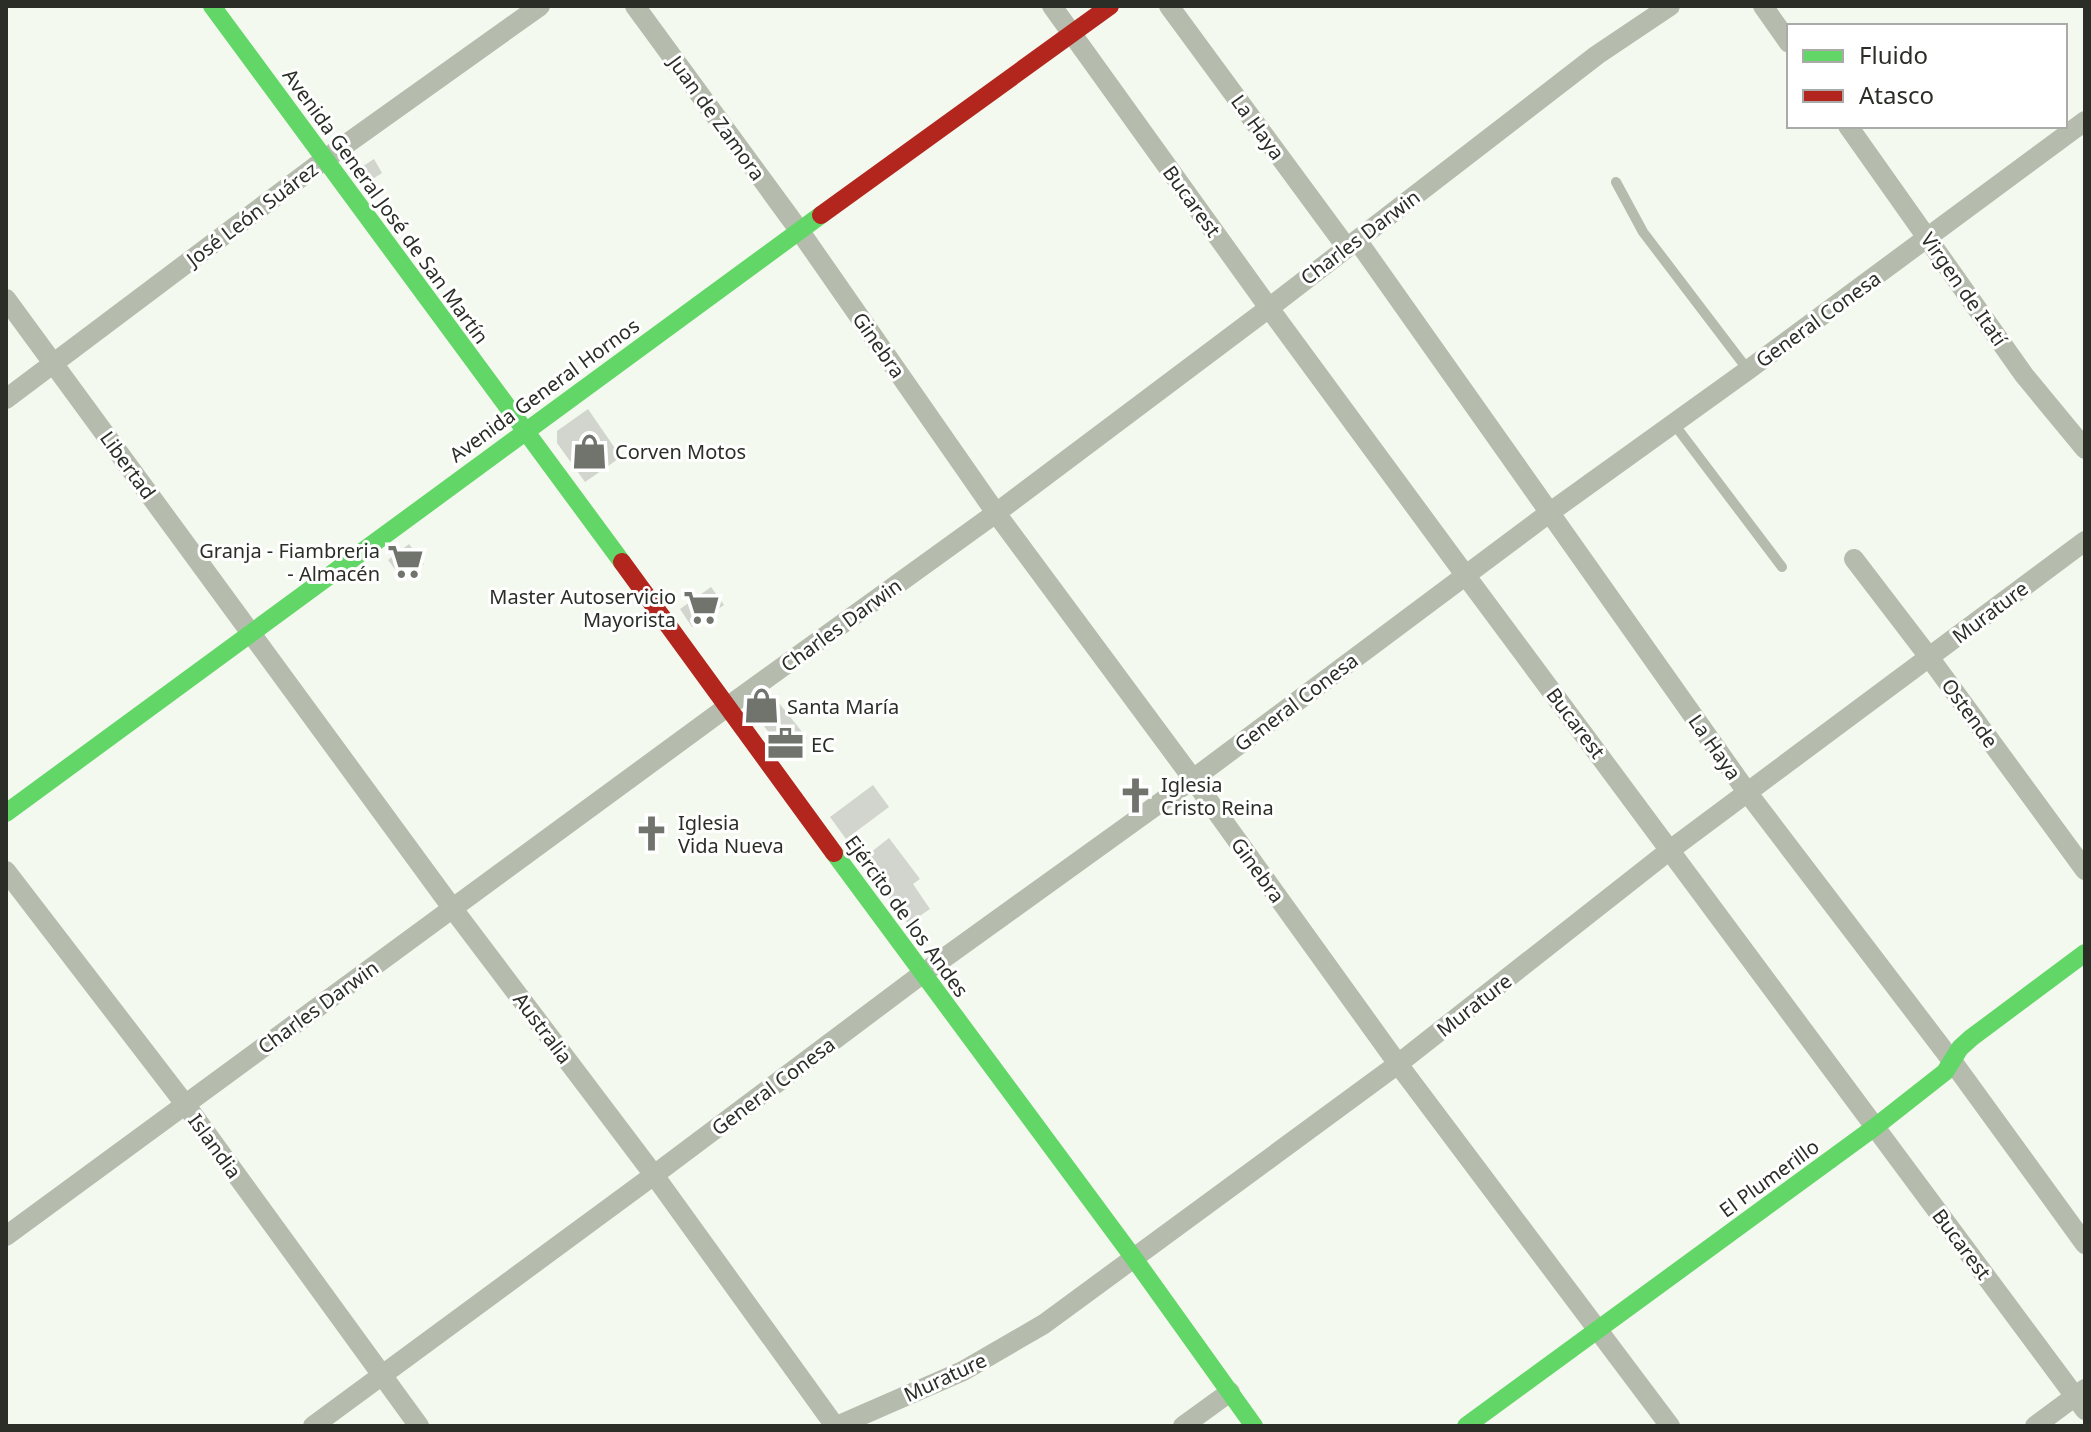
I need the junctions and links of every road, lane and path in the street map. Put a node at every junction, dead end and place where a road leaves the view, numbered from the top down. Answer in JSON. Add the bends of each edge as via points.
{"nodes":[{"id":1,"x":212,"y":6,"type":"edge"},
{"id":2,"x":540,"y":6,"type":"edge"},
{"id":3,"x":635,"y":6,"type":"edge"},
{"id":4,"x":1052,"y":6,"type":"edge"},
{"id":5,"x":1110,"y":6,"type":"edge"},
{"id":6,"x":1169,"y":6,"type":"edge"},
{"id":7,"x":1670,"y":6,"type":"edge"},
{"id":8,"x":1763,"y":6,"type":"edge"},
{"id":9,"x":1072,"y":33,"type":"junction"},
{"id":10,"x":1787,"y":40,"type":"edge"},
{"id":11,"x":2085,"y":121,"type":"edge"},
{"id":12,"x":1849,"y":128,"type":"edge"},
{"id":13,"x":324,"y":160,"type":"junction"},
{"id":14,"x":1616,"y":182,"type":"dead end"},
{"id":15,"x":799,"y":230,"type":"junction"},
{"id":16,"x":1928,"y":238,"type":"junction"},
{"id":17,"x":1352,"y":244,"type":"junction"},
{"id":18,"x":6,"y":299,"type":"edge"},
{"id":19,"x":1269,"y":308,"type":"junction"},
{"id":20,"x":54,"y":364,"type":"junction"},
{"id":21,"x":1748,"y":370,"type":"junction"},
{"id":22,"x":6,"y":399,"type":"edge"},
{"id":23,"x":1674,"y":424,"type":"junction"},
{"id":24,"x":526,"y":431,"type":"junction"},
{"id":25,"x":2085,"y":449,"type":"edge"},
{"id":26,"x":996,"y":513,"type":"junction"},
{"id":27,"x":1549,"y":513,"type":"junction"},
{"id":28,"x":2085,"y":541,"type":"edge"},
{"id":29,"x":1854,"y":559,"type":"dead end"},
{"id":30,"x":1782,"y":567,"type":"dead end"},
{"id":31,"x":1466,"y":576,"type":"junction"},
{"id":32,"x":249,"y":632,"type":"junction"},
{"id":33,"x":1929,"y":657,"type":"junction"},
{"id":34,"x":727,"y":707,"type":"junction"},
{"id":35,"x":1193,"y":779,"type":"junction"},
{"id":36,"x":1747,"y":792,"type":"junction"},
{"id":37,"x":6,"y":813,"type":"edge"},
{"id":38,"x":1670,"y":850,"type":"junction"},
{"id":39,"x":2085,"y":870,"type":"edge"},
{"id":40,"x":6,"y":871,"type":"edge"},
{"id":41,"x":453,"y":909,"type":"junction"},
{"id":42,"x":2085,"y":953,"type":"edge"},
{"id":43,"x":922,"y":974,"type":"junction"},
{"id":44,"x":1952,"y":1061,"type":"junction"},
{"id":45,"x":1398,"y":1064,"type":"junction"},
{"id":46,"x":185,"y":1104,"type":"junction"},
{"id":47,"x":1875,"y":1127,"type":"junction"},
{"id":48,"x":654,"y":1175,"type":"junction"},
{"id":49,"x":6,"y":1236,"type":"edge"},
{"id":50,"x":2085,"y":1244,"type":"edge"},
{"id":51,"x":1133,"y":1257,"type":"junction"},
{"id":52,"x":1598,"y":1329,"type":"junction"},
{"id":53,"x":382,"y":1375,"type":"junction"},
{"id":54,"x":1230,"y":1392,"type":"junction"},
{"id":55,"x":2082,"y":1398,"type":"edge"},
{"id":56,"x":842,"y":1425,"type":"edge"},
{"id":57,"x":313,"y":1426,"type":"edge"},
{"id":58,"x":419,"y":1426,"type":"edge"},
{"id":59,"x":1183,"y":1426,"type":"edge"},
{"id":60,"x":1254,"y":1426,"type":"edge"},
{"id":61,"x":1466,"y":1426,"type":"edge"},
{"id":62,"x":1670,"y":1426,"type":"edge"},
{"id":63,"x":2035,"y":1426,"type":"edge"}],
"edges":[{"from":1,"to":13,"type":"main road","name":"Avenida General José de San Martín"},
{"from":2,"to":13,"type":"street","name":"José León Suárez"},
{"from":3,"to":15,"type":"street","name":"Juan de Zamora"},
{"from":4,"to":9,"type":"street","name":"Bucarest"},
{"from":5,"to":9,"type":"main road","name":"Avenida General Hornos"},
{"from":6,"to":17,"type":"street","name":"La Haya"},
{"from":7,"to":17,"type":"street","name":"Charles Darwin","via":[[1597,55]]},
{"from":8,"to":10,"type":"street"},
{"from":9,"to":15,"type":"main road","name":"Avenida General Hornos"},
{"from":9,"to":19,"type":"street","name":"Bucarest"},
{"from":11,"to":16,"type":"street","name":"General Conesa"},
{"from":12,"to":16,"type":"street","name":"Virgen de Itatí"},
{"from":13,"to":20,"type":"street","name":"José León Suárez"},
{"from":13,"to":24,"type":"main road","name":"Avenida General José de San Martín"},
{"from":14,"to":21,"type":"lane","via":[[1643,232]]},
{"from":15,"to":24,"type":"main road","name":"Avenida General Hornos"},
{"from":15,"to":26,"type":"street","name":"Ginebra"},
{"from":16,"to":21,"type":"street","name":"General Conesa"},
{"from":16,"to":25,"type":"street","name":"Virgen de Itatí","via":[[2024,375]]},
{"from":17,"to":19,"type":"street","name":"Charles Darwin"},
{"from":17,"to":27,"type":"street","name":"La Haya"},
{"from":18,"to":20,"type":"street","name":"Libertad"},
{"from":19,"to":26,"type":"street","name":"Charles Darwin"},
{"from":19,"to":31,"type":"street","name":"Bucarest"},
{"from":20,"to":22,"type":"street","name":"José León Suárez"},
{"from":20,"to":32,"type":"street","name":"Libertad"},
{"from":21,"to":23,"type":"street","name":"General Conesa"},
{"from":23,"to":27,"type":"street","name":"General Conesa"},
{"from":23,"to":30,"type":"lane"},
{"from":24,"to":32,"type":"main road","name":"Avenida General Hornos"},
{"from":24,"to":34,"type":"main road","name":"Ejército de los Andes"},
{"from":26,"to":34,"type":"street","name":"Charles Darwin"},
{"from":26,"to":35,"type":"street","name":"Ginebra"},
{"from":27,"to":31,"type":"street","name":"General Conesa"},
{"from":27,"to":36,"type":"street","name":"La Haya"},
{"from":28,"to":33,"type":"street","name":"Murature"},
{"from":29,"to":33,"type":"street","name":"Ostende"},
{"from":31,"to":35,"type":"street","name":"General Conesa"},
{"from":31,"to":38,"type":"street","name":"Bucarest"},
{"from":32,"to":37,"type":"main road","name":"Avenida General Hornos"},
{"from":32,"to":41,"type":"street","name":"Australia"},
{"from":33,"to":36,"type":"street","name":"Murature"},
{"from":33,"to":39,"type":"street","name":"Ostende"},
{"from":34,"to":41,"type":"street","name":"Charles Darwin"},
{"from":34,"to":43,"type":"main road","name":"Ejército de los Andes"},
{"from":35,"to":43,"type":"street","name":"General Conesa"},
{"from":35,"to":45,"type":"street","name":"Ginebra"},
{"from":36,"to":38,"type":"street","name":"Murature"},
{"from":36,"to":44,"type":"street","name":"La Haya"},
{"from":38,"to":45,"type":"street","name":"Murature"},
{"from":38,"to":47,"type":"street","name":"Bucarest"},
{"from":40,"to":46,"type":"street","name":"Islandia"},
{"from":41,"to":46,"type":"street","name":"Charles Darwin"},
{"from":41,"to":48,"type":"street","name":"Australia"},
{"from":42,"to":44,"type":"main road","name":"El Plumerillo","via":[[1971,1038]]},
{"from":43,"to":48,"type":"street","name":"General Conesa"},
{"from":43,"to":51,"type":"main road","name":"Ejército de los Andes"},
{"from":44,"to":47,"type":"main road","name":"El Plumerillo","via":[[1938,1079]]},
{"from":44,"to":50,"type":"street","name":"La Haya"},
{"from":45,"to":51,"type":"street","name":"Murature"},
{"from":45,"to":52,"type":"street","name":"Ginebra"},
{"from":46,"to":49,"type":"street","name":"Charles Darwin"},
{"from":46,"to":53,"type":"street","name":"Islandia"},
{"from":47,"to":52,"type":"main road","name":"El Plumerillo"},
{"from":47,"to":55,"type":"street","name":"Bucarest"},
{"from":48,"to":53,"type":"street","name":"General Conesa"},
{"from":48,"to":56,"type":"street","name":"Australia"},
{"from":51,"to":54,"type":"main road","name":"Ejército de los Andes"},
{"from":51,"to":56,"type":"street","name":"Murature","via":[[1044,1324],[986,1359]]},
{"from":52,"to":61,"type":"main road","name":"El Plumerillo"},
{"from":52,"to":62,"type":"street","name":"Ginebra"},
{"from":53,"to":57,"type":"street","name":"General Conesa"},
{"from":53,"to":58,"type":"street","name":"Islandia"},
{"from":54,"to":59,"type":"street"},
{"from":54,"to":60,"type":"main road","name":"Ejército de los Andes"},
{"from":55,"to":63,"type":"street"}]}
